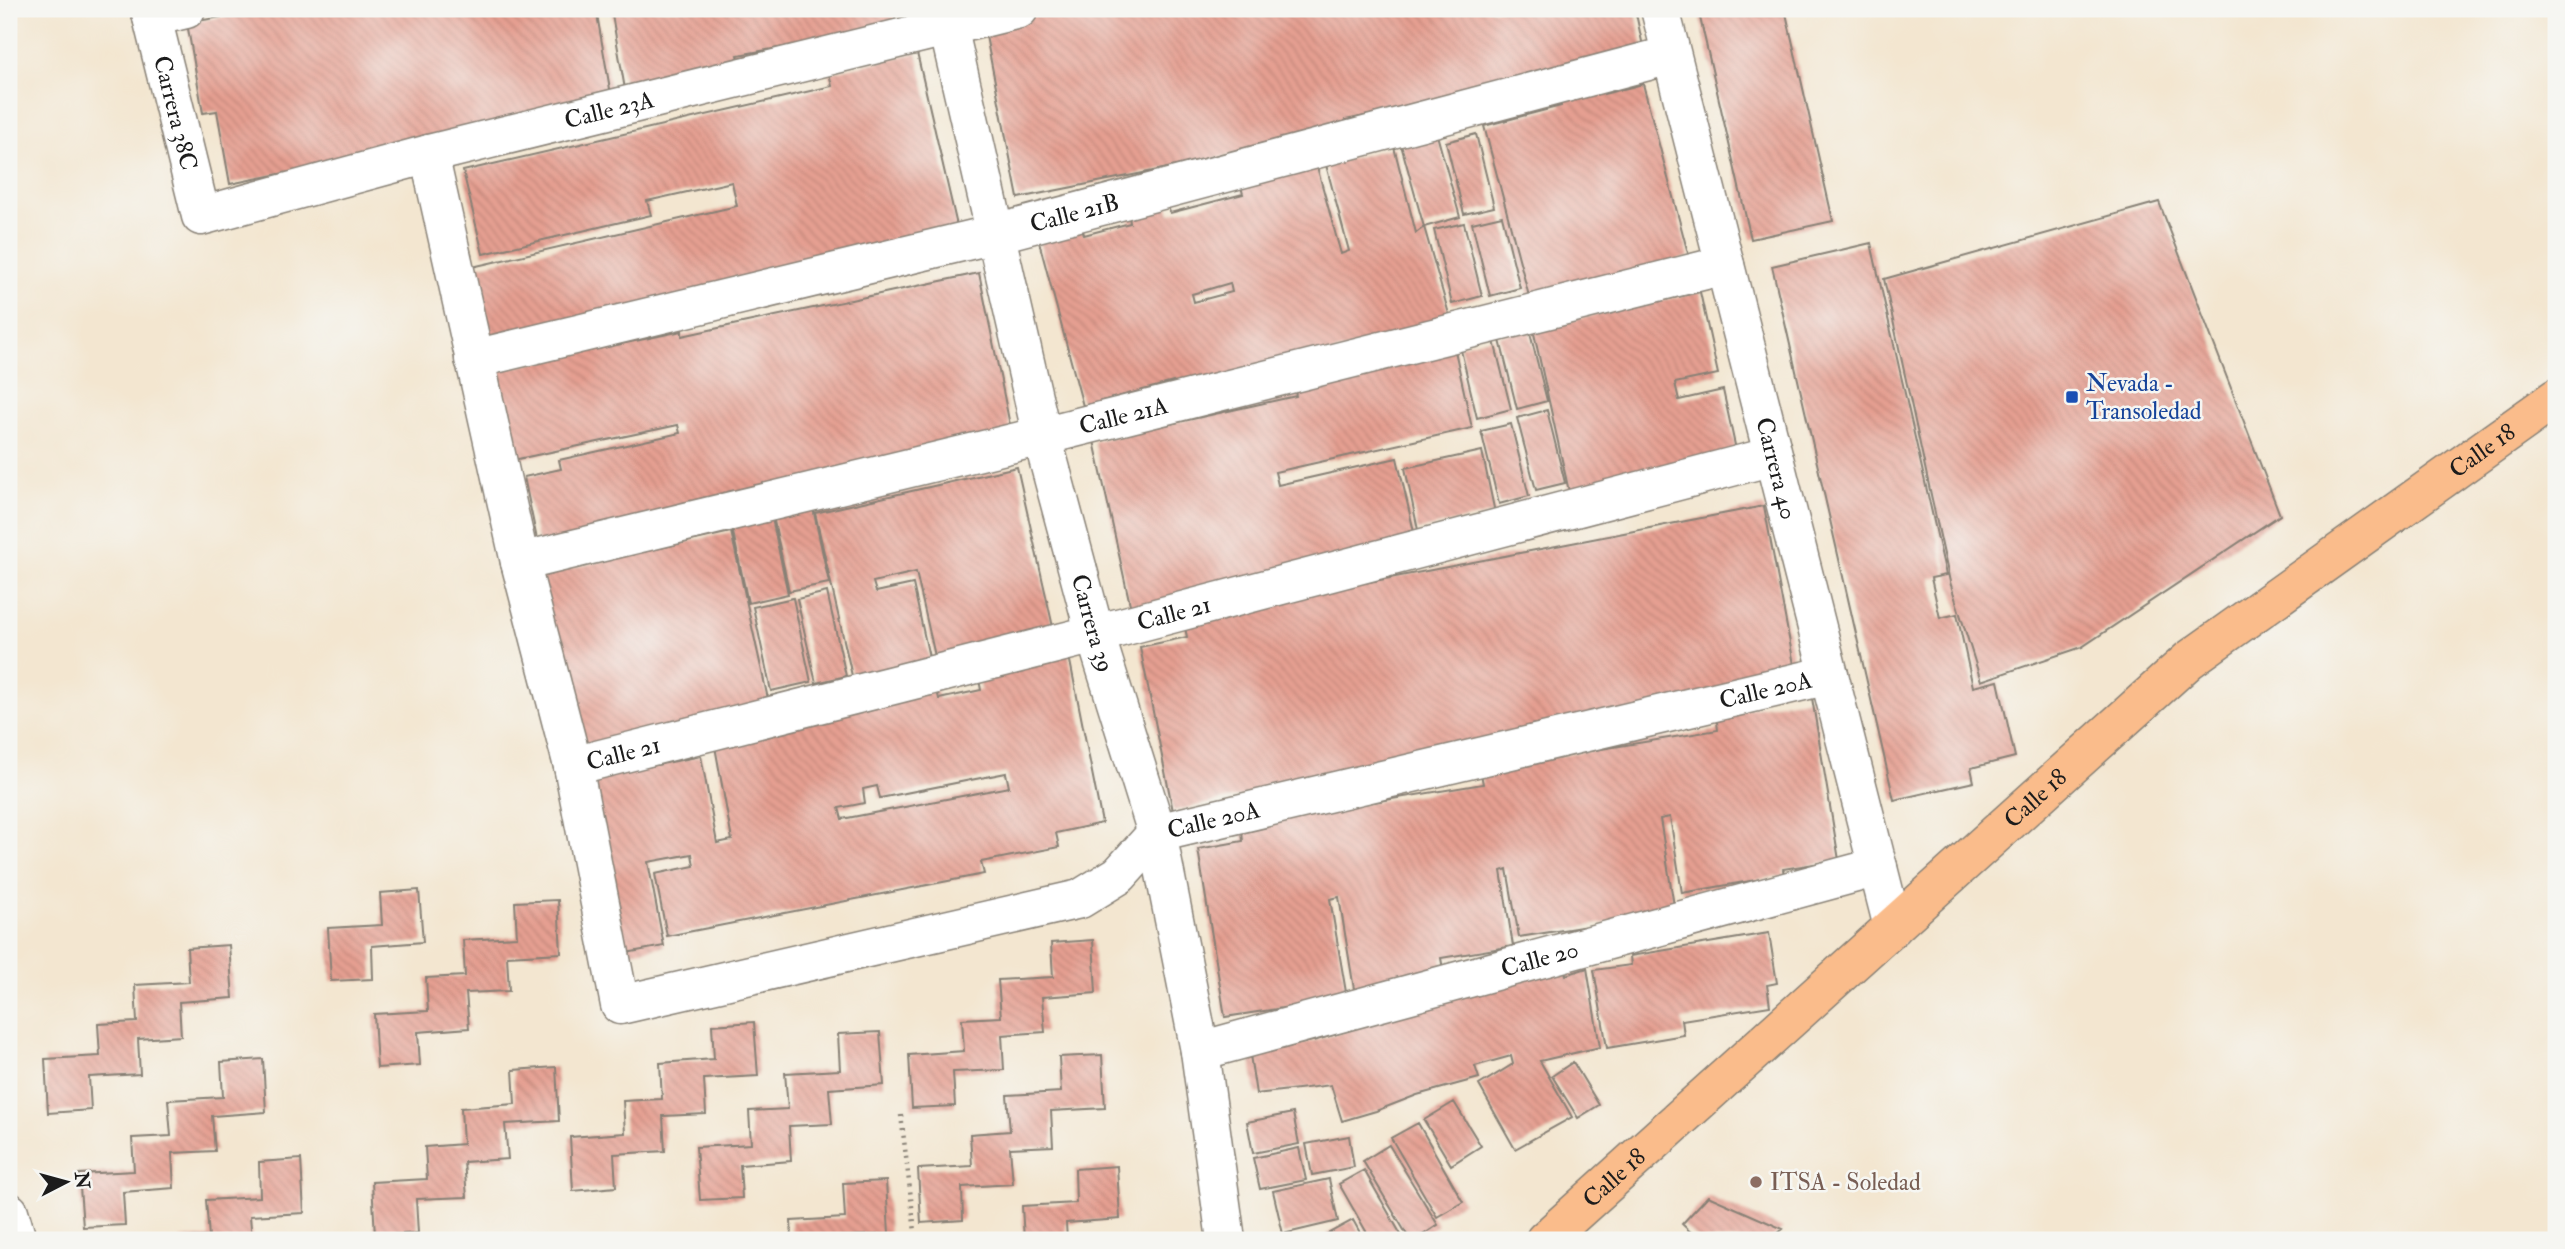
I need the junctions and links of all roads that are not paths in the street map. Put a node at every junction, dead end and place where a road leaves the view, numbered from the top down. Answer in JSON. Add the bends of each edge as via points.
{"nodes":[{"id":1,"x":1019,"y":9,"type":"edge"},
{"id":2,"x":1660,"y":9,"type":"edge"},
{"id":3,"x":163,"y":12,"type":"edge"},
{"id":4,"x":946,"y":18,"type":"edge"},
{"id":5,"x":1671,"y":55,"type":"junction"},
{"id":6,"x":429,"y":154,"type":"junction"},
{"id":7,"x":201,"y":216,"type":"joint"},
{"id":8,"x":995,"y":234,"type":"junction"},
{"id":9,"x":1725,"y":265,"type":"junction"},
{"id":10,"x":474,"y":359,"type":"junction"},
{"id":11,"x":2556,"y":397,"type":"edge"},
{"id":12,"x":1042,"y":436,"type":"junction"},
{"id":13,"x":1773,"y":456,"type":"junction"},
{"id":14,"x":520,"y":562,"type":"junction"},
{"id":15,"x":1095,"y":634,"type":"junction"},
{"id":16,"x":1829,"y":675,"type":"junction"},
{"id":17,"x":573,"y":766,"type":"junction"},
{"id":18,"x":1157,"y":833,"type":"junction"},
{"id":19,"x":1878,"y":867,"type":"junction"},
{"id":20,"x":1893,"y":928,"type":"junction"},
{"id":21,"x":1200,"y":1051,"type":"junction"},
{"id":22,"x":9,"y":1212,"type":"edge"},
{"id":23,"x":17,"y":1240,"type":"edge"},
{"id":24,"x":1226,"y":1240,"type":"edge"},
{"id":25,"x":1545,"y":1240,"type":"edge"}],
"edges":[{"from":1,"to":4,"type":"street","name":"Calle 23A"},
{"from":2,"to":5,"type":"street","name":"Carrera 40"},
{"from":3,"to":7,"type":"street","name":"Carrera 38C"},
{"from":4,"to":6,"type":"street","name":"Calle 23A"},
{"from":4,"to":8,"type":"street","name":"Carrera 39"},
{"from":5,"to":8,"type":"street","name":"Calle 21B"},
{"from":5,"to":9,"type":"street","name":"Carrera 40"},
{"from":6,"to":7,"type":"street","name":"Calle 23A"},
{"from":6,"to":10,"type":"street"},
{"from":8,"to":10,"type":"street","name":"Calle 21B"},
{"from":8,"to":12,"type":"street","name":"Carrera 39"},
{"from":9,"to":12,"type":"street","name":"Calle 21A"},
{"from":9,"to":13,"type":"street","name":"Carrera 40"},
{"from":10,"to":14,"type":"street"},
{"from":11,"to":20,"type":"main road","name":"Calle 18","via":[[2189,660]]},
{"from":12,"to":14,"type":"street","name":"Calle 21A"},
{"from":12,"to":15,"type":"street","name":"Carrera 39"},
{"from":13,"to":15,"type":"street","name":"Calle 21"},
{"from":13,"to":16,"type":"street","name":"Carrera 40"},
{"from":14,"to":17,"type":"street"},
{"from":15,"to":17,"type":"street","name":"Calle 21"},
{"from":15,"to":18,"type":"street","name":"Carrera 39"},
{"from":16,"to":18,"type":"street","name":"Calle 20A"},
{"from":16,"to":19,"type":"street","name":"Carrera 40"},
{"from":17,"to":18,"type":"street","name":"Calle 20A","via":[[620,1005],[1080,899],[1119,875]]},
{"from":18,"to":21,"type":"street","name":"Carrera 39"},
{"from":19,"to":20,"type":"street","name":"Carrera 40"},
{"from":19,"to":21,"type":"street","name":"Calle 20"},
{"from":20,"to":25,"type":"main road","name":"Calle 18"},
{"from":21,"to":24,"type":"street","name":"Carrera 39"},
{"from":22,"to":23,"type":"street"}]}
